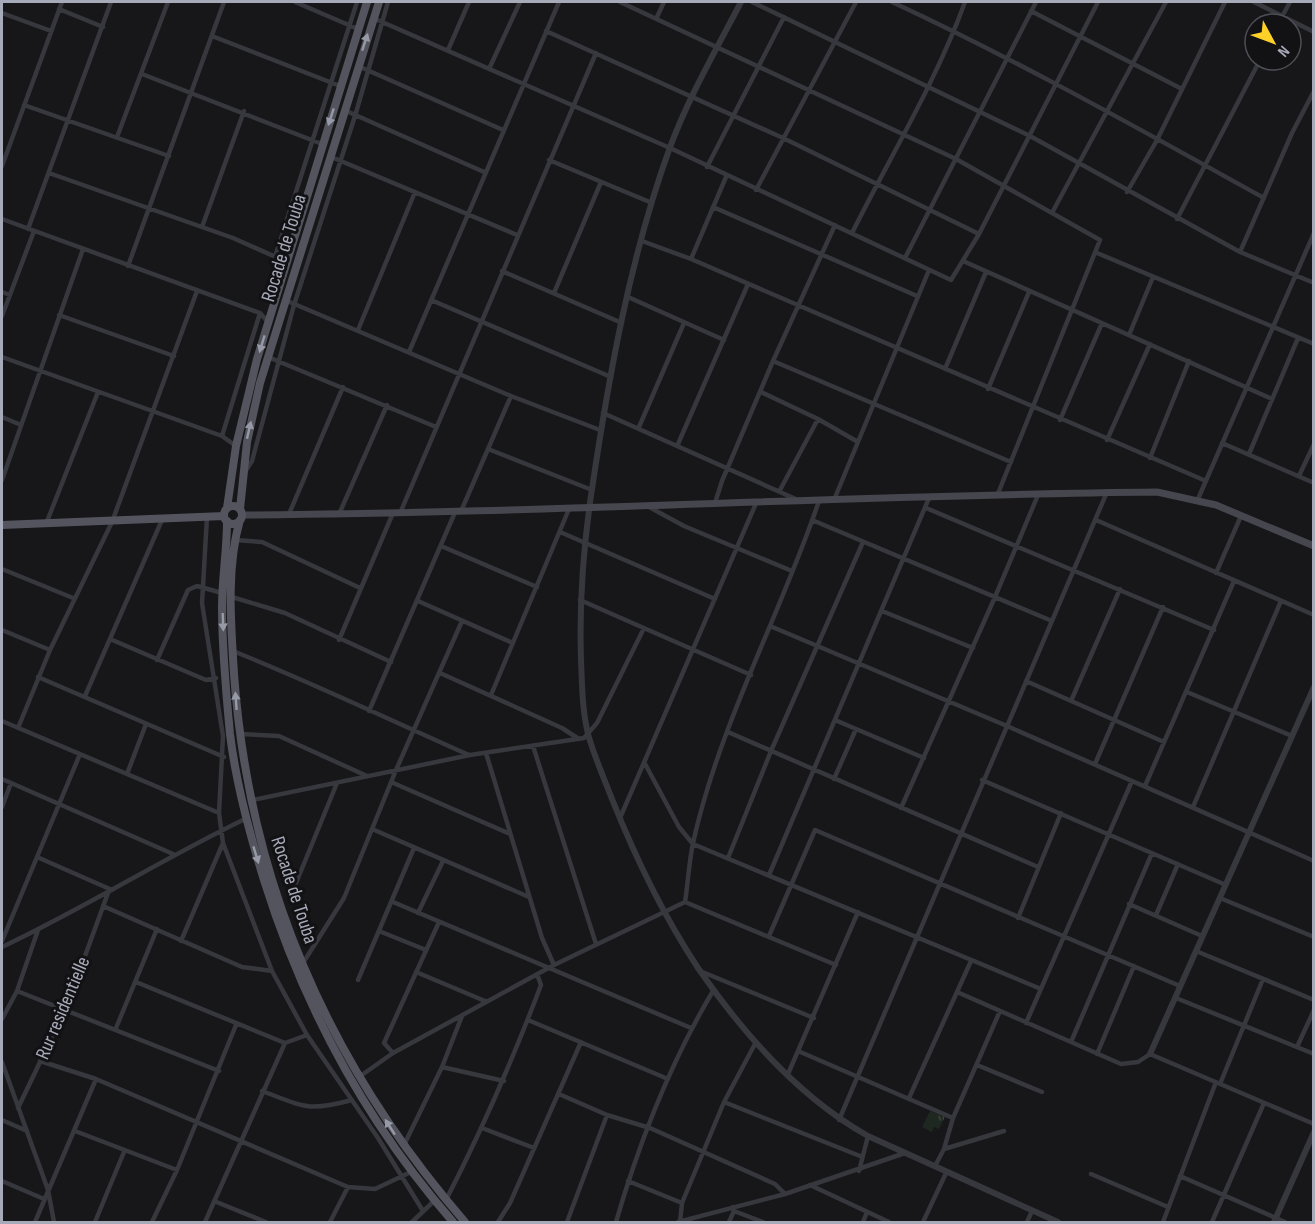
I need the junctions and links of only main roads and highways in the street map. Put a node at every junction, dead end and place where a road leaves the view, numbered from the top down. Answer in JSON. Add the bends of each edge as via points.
{"nodes":[{"id":1,"x":368,"y":2,"type":"edge"},
{"id":2,"x":379,"y":2,"type":"edge"},
{"id":3,"x":226,"y":515,"type":"junction"},
{"id":4,"x":240,"y":515,"type":"junction"},
{"id":5,"x":2,"y":525,"type":"edge"},
{"id":6,"x":1314,"y":546,"type":"edge"},
{"id":7,"x":231,"y":736,"type":"junction"},
{"id":8,"x":453,"y":1222,"type":"edge"},
{"id":9,"x":465,"y":1222,"type":"edge"}],
"edges":[{"from":1,"to":3,"type":"main road","name":"Rocade de Touba","one_way":true,"via":[[268,322],[236,446]]},
{"from":4,"to":2,"type":"main road","name":"Rocade de Touba","one_way":true,"via":[[246,442],[268,357]]},
{"from":3,"to":4,"type":"main road","via":[[232,524]]},
{"from":3,"to":4,"type":"main road","via":[[234,506]]},
{"from":3,"to":5,"type":"main road"},
{"from":3,"to":7,"type":"main road","name":"Rocade de Touba","one_way":true,"via":[[222,593]]},
{"from":4,"to":6,"type":"main road","via":[[1157,492],[1198,499]]},
{"from":7,"to":4,"type":"main road","name":"Rocade de Touba","one_way":true,"via":[[232,597]]},
{"from":7,"to":8,"type":"main road","name":"Rocade de Touba","one_way":true,"via":[[245,819],[277,924],[308,1000],[364,1103]]},
{"from":9,"to":7,"type":"main road","name":"Rocade de Touba","one_way":true,"via":[[403,1147],[336,1040],[301,966],[279,906]]}]}
